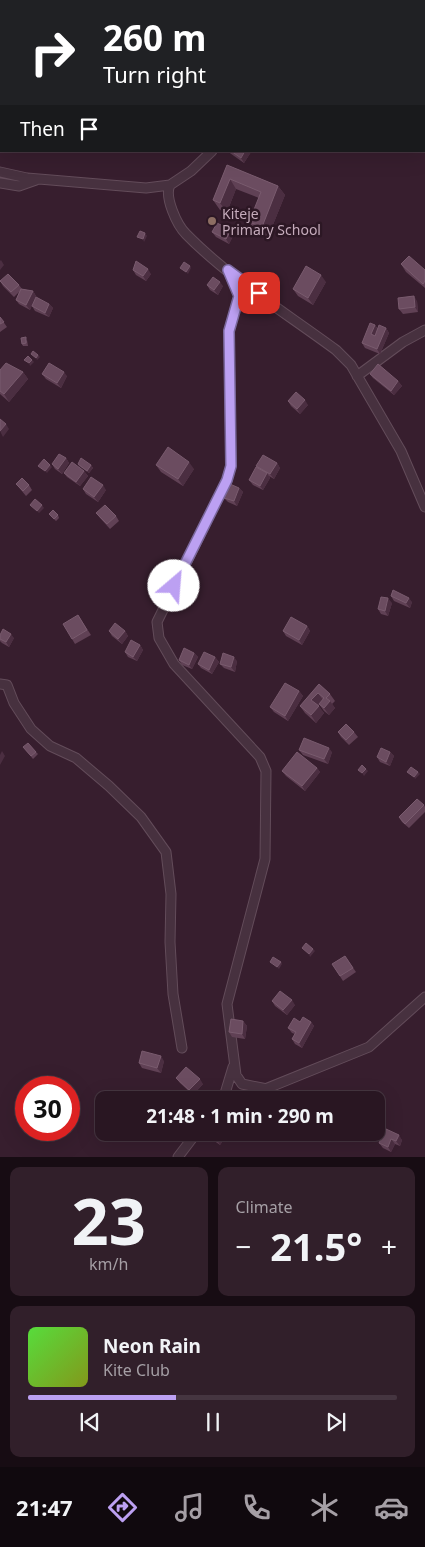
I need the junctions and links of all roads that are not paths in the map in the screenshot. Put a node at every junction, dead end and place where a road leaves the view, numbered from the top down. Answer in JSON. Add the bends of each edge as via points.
{"nodes":[{"id":1,"x":211,"y":152,"type":"edge"},
{"id":2,"x":0,"y":172,"type":"edge"},
{"id":3,"x":38,"y":179,"type":"junction"},
{"id":4,"x":0,"y":183,"type":"edge"},
{"id":5,"x":170,"y":185,"type":"junction"},
{"id":6,"x":228,"y":270,"type":"junction"},
{"id":7,"x":425,"y":330,"type":"edge"},
{"id":8,"x":357,"y":376,"type":"junction"},
{"id":9,"x":425,"y":507,"type":"edge"},
{"id":10,"x":0,"y":684,"type":"edge"},
{"id":11,"x":425,"y":997,"type":"edge"},
{"id":12,"x":182,"y":1048,"type":"dead end"},
{"id":13,"x":234,"y":1062,"type":"junction"},
{"id":14,"x":266,"y":1089,"type":"junction"},
{"id":15,"x":226,"y":1091,"type":"edge"},
{"id":16,"x":261,"y":1091,"type":"edge"},
{"id":17,"x":190,"y":1141,"type":"edge"},
{"id":18,"x":178,"y":1157,"type":"edge"}],
"edges":[{"from":1,"to":5,"type":"street","via":[[192,171]]},
{"from":2,"to":3,"type":"street"},
{"from":3,"to":4,"type":"street","via":[[19,186]]},
{"from":3,"to":5,"type":"street","via":[[146,188]]},
{"from":5,"to":6,"type":"street","via":[[168,195],[184,233]]},
{"from":6,"to":8,"type":"street","via":[[336,350]]},
{"from":6,"to":13,"type":"street","via":[[239,296],[229,331],[231,466],[157,622],[159,638],[174,664],[260,757],[266,771],[265,859],[227,1004]]},
{"from":7,"to":8,"type":"street"},
{"from":8,"to":9,"type":"street","via":[[401,451]]},
{"from":10,"to":12,"type":"street","via":[[7,685],[31,729],[50,746],[76,758],[109,786],[142,817],[166,852],[171,894],[173,994]]},
{"from":11,"to":14,"type":"street","via":[[369,1047]]},
{"from":13,"to":14,"type":"street","via":[[236,1075],[242,1084]]},
{"from":13,"to":15,"type":"street"},
{"from":14,"to":16,"type":"street"},
{"from":17,"to":18,"type":"street"}]}
